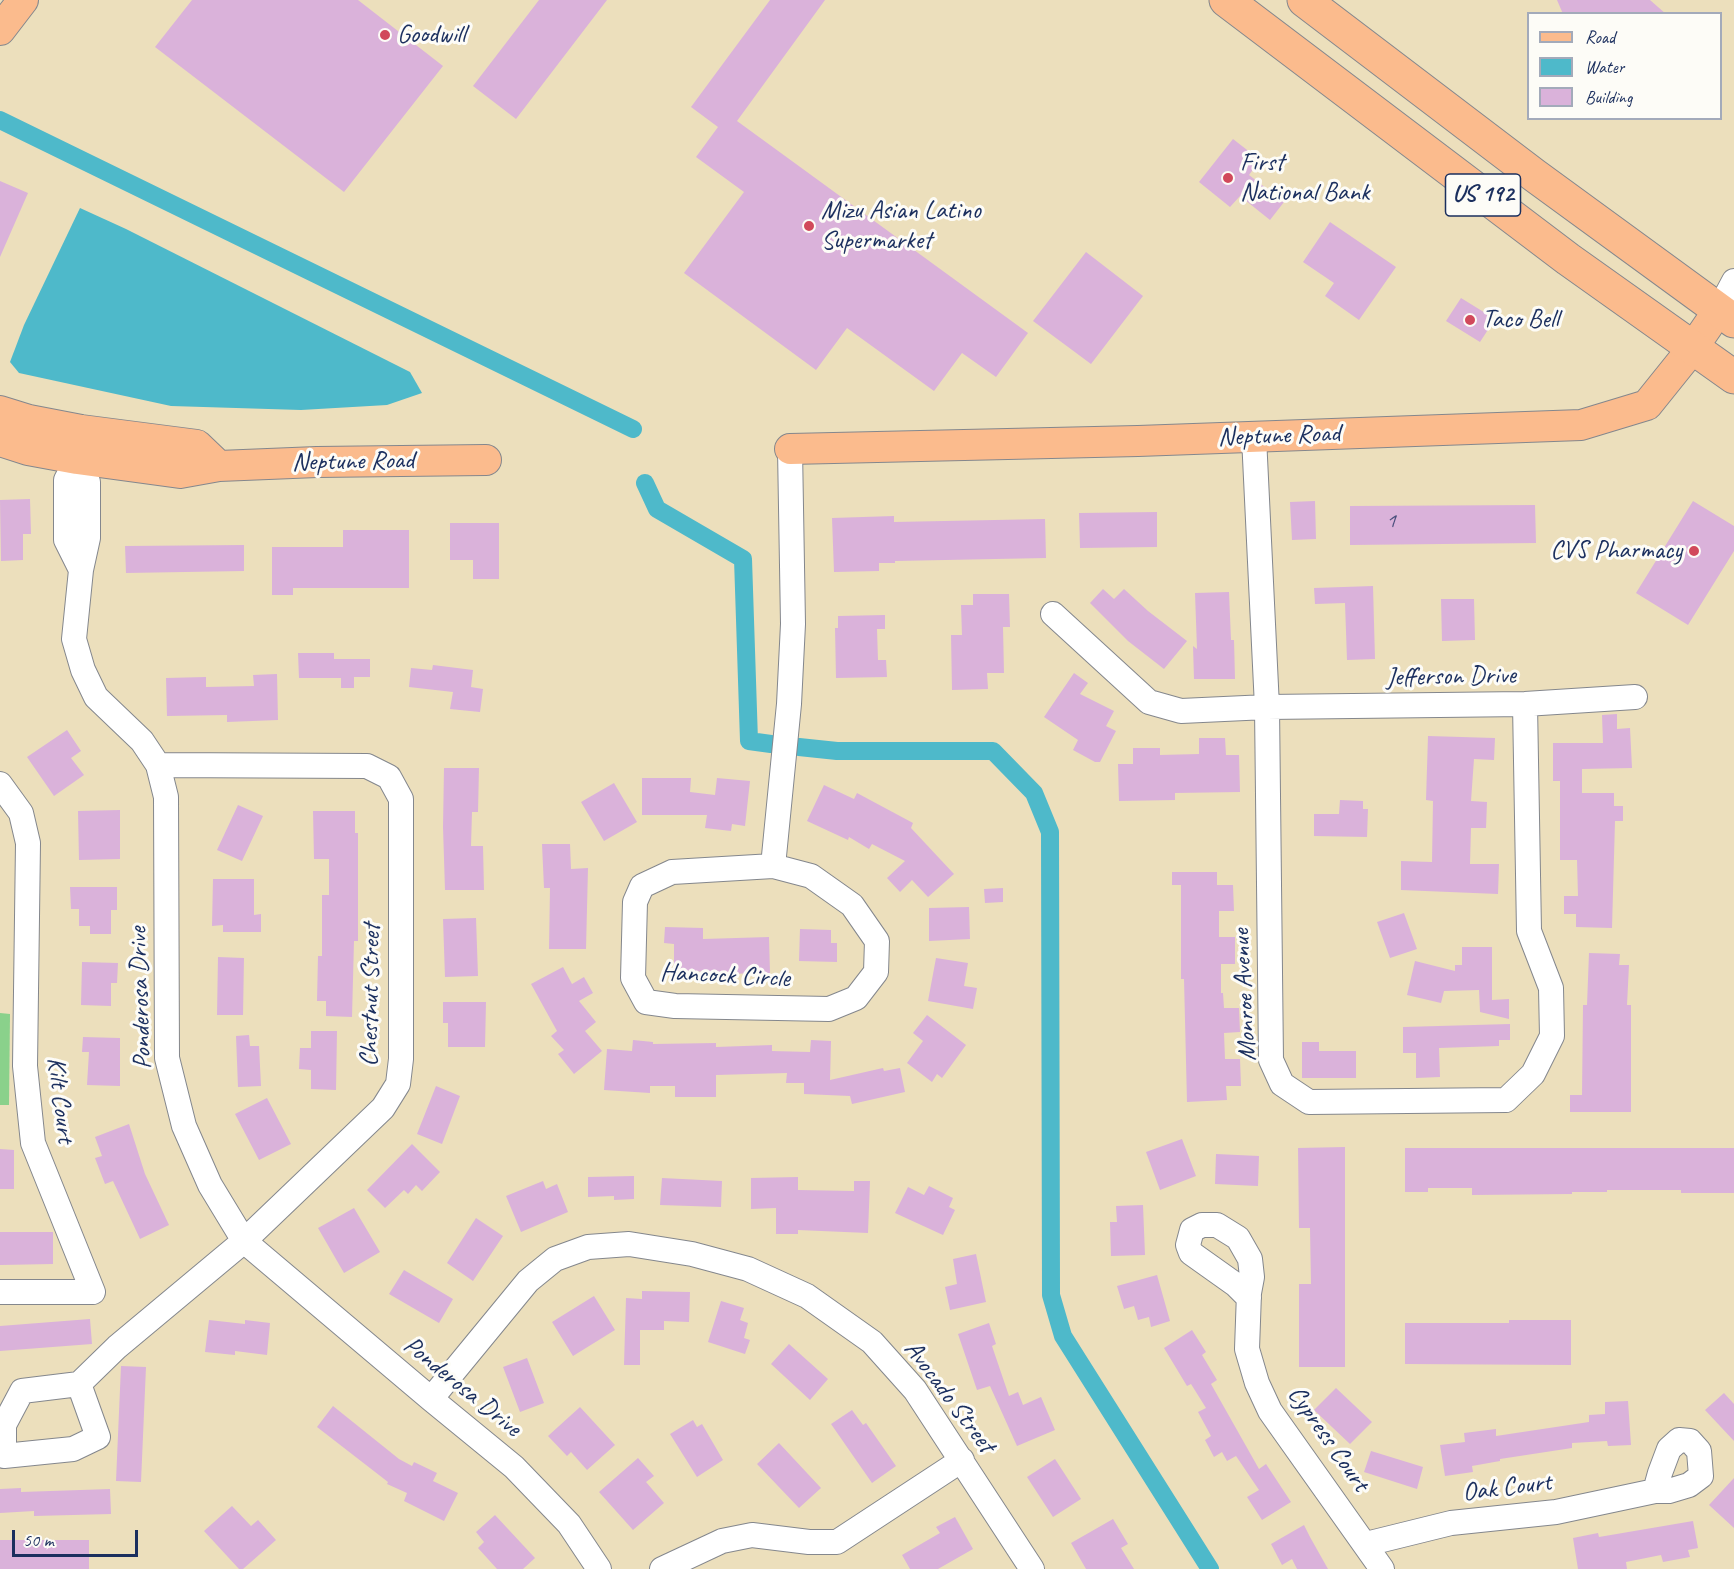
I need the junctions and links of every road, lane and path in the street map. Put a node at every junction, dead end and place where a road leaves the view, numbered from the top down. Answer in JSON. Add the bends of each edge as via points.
{"nodes":[{"id":1,"x":23,"y":0,"type":"edge"},
{"id":2,"x":1226,"y":0,"type":"edge"},
{"id":3,"x":1304,"y":0,"type":"edge"},
{"id":4,"x":0,"y":30,"type":"edge"},
{"id":5,"x":1734,"y":281,"type":"edge"},
{"id":6,"x":1726,"y":316,"type":"edge"},
{"id":7,"x":1692,"y":349,"type":"junction"},
{"id":8,"x":1734,"y":377,"type":"edge"},
{"id":9,"x":0,"y":411,"type":"edge"},
{"id":10,"x":81,"y":430,"type":"junction"},
{"id":11,"x":1254,"y":437,"type":"junction"},
{"id":12,"x":0,"y":441,"type":"edge"},
{"id":13,"x":790,"y":449,"type":"joint"},
{"id":14,"x":77,"y":459,"type":"junction"},
{"id":15,"x":486,"y":460,"type":"dead end"},
{"id":16,"x":219,"y":466,"type":"junction"},
{"id":17,"x":1053,"y":614,"type":"dead end"},
{"id":18,"x":1635,"y":697,"type":"dead end"},
{"id":19,"x":1525,"y":704,"type":"junction"},
{"id":20,"x":1267,"y":707,"type":"junction"},
{"id":21,"x":158,"y":765,"type":"junction"},
{"id":22,"x":0,"y":784,"type":"edge"},
{"id":23,"x":773,"y":866,"type":"junction"},
{"id":24,"x":244,"y":1241,"type":"junction"},
{"id":25,"x":0,"y":1292,"type":"edge"},
{"id":26,"x":1249,"y":1298,"type":"dead end"},
{"id":27,"x":79,"y":1384,"type":"junction"},
{"id":28,"x":431,"y":1399,"type":"junction"},
{"id":29,"x":2,"y":1456,"type":"edge"},
{"id":30,"x":962,"y":1460,"type":"junction"},
{"id":31,"x":1655,"y":1491,"type":"dead end"},
{"id":32,"x":1366,"y":1544,"type":"junction"},
{"id":33,"x":599,"y":1569,"type":"edge"},
{"id":34,"x":662,"y":1569,"type":"edge"},
{"id":35,"x":1032,"y":1569,"type":"edge"},
{"id":36,"x":1382,"y":1569,"type":"edge"}],
"edges":[{"from":1,"to":4,"type":"main road"},
{"from":2,"to":7,"type":"highway","number":"US 192"},
{"from":3,"to":6,"type":"highway","number":"US 192"},
{"from":5,"to":6,"type":"street"},
{"from":6,"to":7,"type":"main road","name":"Neptune Road"},
{"from":7,"to":8,"type":"highway","number":"US 192"},
{"from":7,"to":11,"type":"main road","name":"Neptune Road","via":[[1647,405],[1581,425]]},
{"from":9,"to":10,"type":"main road"},
{"from":10,"to":14,"type":"street","name":"Ponderosa Drive"},
{"from":10,"to":16,"type":"main road","via":[[197,445]]},
{"from":11,"to":13,"type":"main road","name":"Neptune Road"},
{"from":11,"to":20,"type":"street","name":"Monroe Avenue"},
{"from":12,"to":14,"type":"main road","name":"Neptune Road"},
{"from":13,"to":23,"type":"street","via":[[793,624]]},
{"from":14,"to":16,"type":"main road","name":"Neptune Road","via":[[180,474]]},
{"from":14,"to":21,"type":"street","name":"Ponderosa Drive","via":[[88,482],[88,538],[74,639],[96,697],[142,741]]},
{"from":15,"to":16,"type":"main road","name":"Neptune Road"},
{"from":17,"to":20,"type":"street","name":"Jefferson Drive","via":[[1149,702],[1181,711]]},
{"from":18,"to":19,"type":"street","name":"Jefferson Drive"},
{"from":19,"to":20,"type":"street","name":"Jefferson Drive"},
{"from":19,"to":20,"type":"street","name":"Monroe Avenue","via":[[1529,931],[1551,988],[1552,1036],[1533,1074],[1506,1100],[1309,1102],[1282,1084],[1271,1060]]},
{"from":21,"to":24,"type":"street","name":"Ponderosa Drive","via":[[166,797],[167,1058],[183,1126],[210,1185]]},
{"from":21,"to":24,"type":"street","name":"Chestnut Street","via":[[367,766],[389,777],[400,799],[398,1084],[382,1108]]},
{"from":22,"to":25,"type":"street","name":"Kilt Court","via":[[21,813],[28,843],[25,1066],[33,1143],[93,1292]]},
{"from":23,"to":23,"type":"street","name":"Hancock Circle","via":[[672,872],[642,886],[634,902],[633,978],[646,1002],[829,1009],[856,998],[876,972],[877,941],[852,905],[811,876]]},
{"from":24,"to":27,"type":"street","name":"Chestnut Street","via":[[117,1347]]},
{"from":24,"to":28,"type":"street","name":"Ponderosa Drive"},
{"from":26,"to":32,"type":"street","name":"Cypress Court","via":[[1247,1348],[1270,1412]]},
{"from":27,"to":29,"type":"street","via":[[22,1391],[4,1425]]},
{"from":27,"to":29,"type":"street","via":[[98,1437],[73,1449]]},
{"from":28,"to":30,"type":"street","name":"Avocado Street","via":[[528,1281],[555,1259],[588,1247],[629,1244],[692,1254],[747,1269],[807,1296],[872,1342],[915,1390]]},
{"from":28,"to":33,"type":"street","name":"Ponderosa Drive","via":[[514,1467],[569,1524]]},
{"from":30,"to":34,"type":"street","via":[[837,1542],[752,1534],[722,1541]]},
{"from":30,"to":35,"type":"street","name":"Avocado Street"},
{"from":31,"to":32,"type":"street","name":"Oak Court","via":[[1556,1512],[1451,1523]]},
{"from":32,"to":36,"type":"street","name":"Cypress Court"}]}
